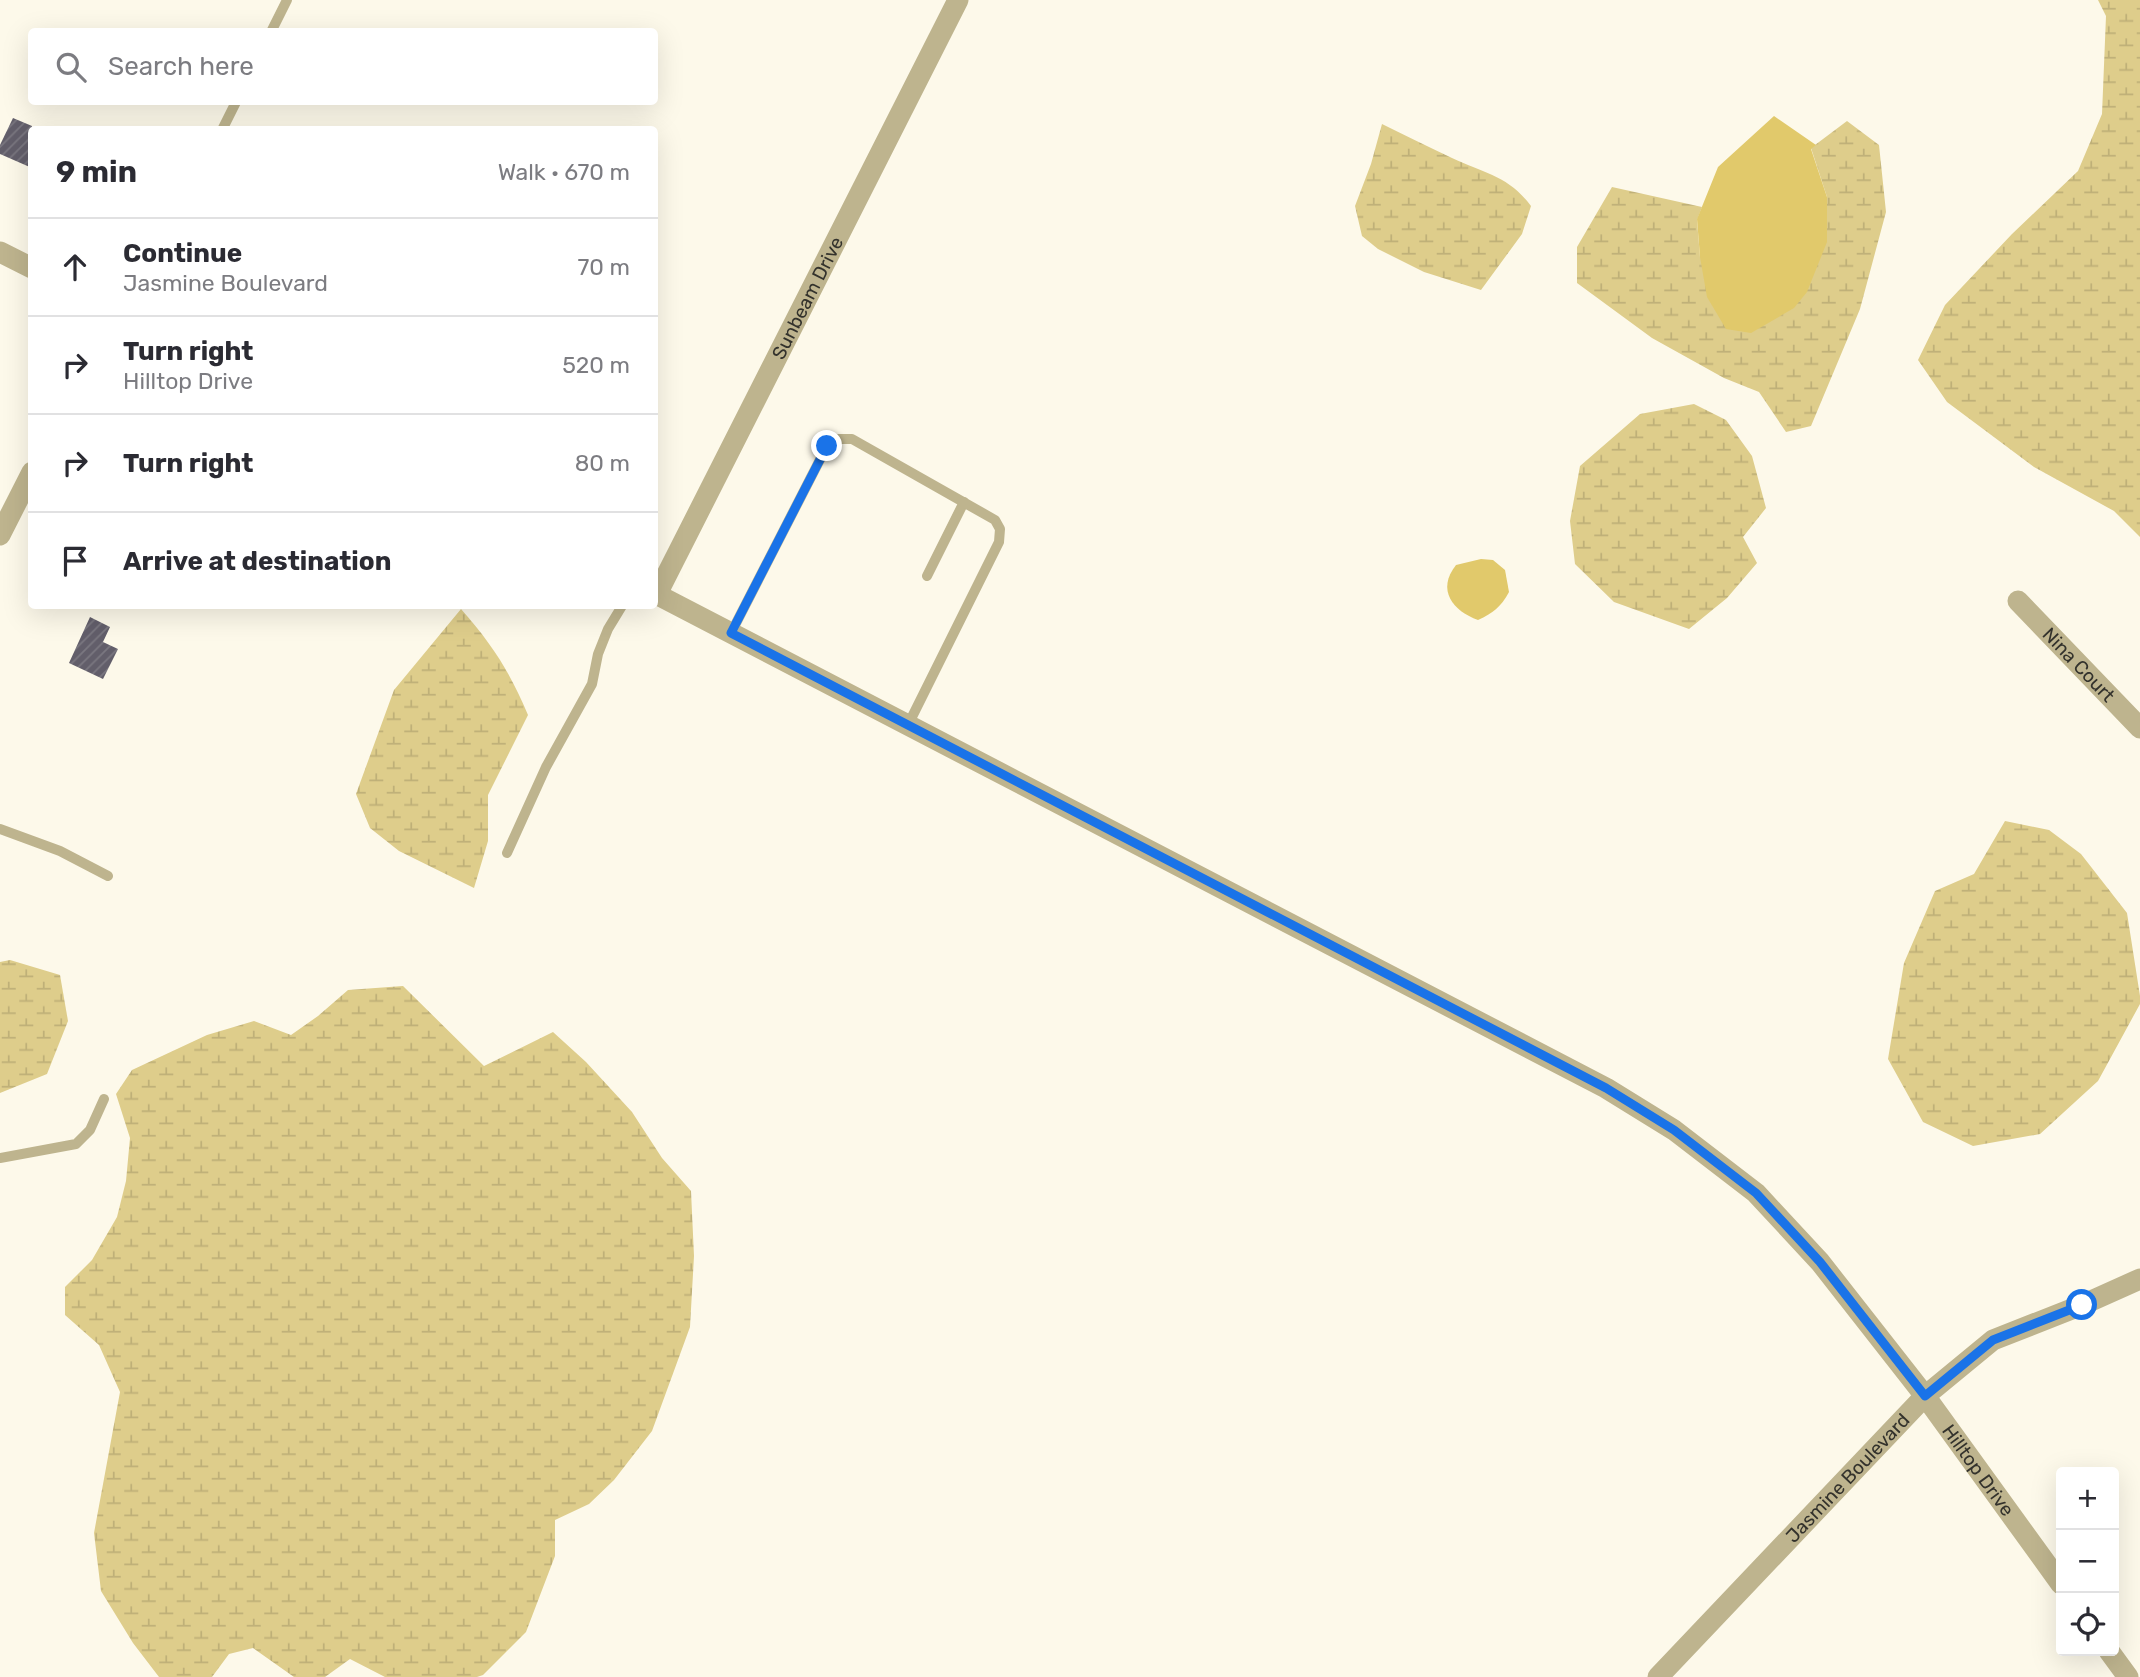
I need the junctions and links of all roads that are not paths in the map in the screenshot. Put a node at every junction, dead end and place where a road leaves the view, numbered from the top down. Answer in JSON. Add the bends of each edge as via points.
{"nodes":[{"id":1,"x":287,"y":0,"type":"edge"},
{"id":2,"x":958,"y":0,"type":"edge"},
{"id":3,"x":273,"y":28,"type":"edge"},
{"id":4,"x":234,"y":105,"type":"edge"},
{"id":5,"x":224,"y":126,"type":"edge"},
{"id":6,"x":0,"y":252,"type":"edge"},
{"id":7,"x":28,"y":266,"type":"edge"},
{"id":8,"x":28,"y":480,"type":"edge"},
{"id":9,"x":964,"y":502,"type":"junction"},
{"id":10,"x":0,"y":535,"type":"edge"},
{"id":11,"x":927,"y":576,"type":"dead end"},
{"id":12,"x":658,"y":590,"type":"edge"},
{"id":13,"x":658,"y":595,"type":"edge"},
{"id":14,"x":2018,"y":601,"type":"dead end"},
{"id":15,"x":620,"y":609,"type":"edge"},
{"id":16,"x":731,"y":633,"type":"junction"},
{"id":17,"x":908,"y":725,"type":"junction"},
{"id":18,"x":2140,"y":728,"type":"edge"},
{"id":19,"x":0,"y":829,"type":"edge"},
{"id":20,"x":507,"y":853,"type":"dead end"},
{"id":21,"x":108,"y":876,"type":"dead end"},
{"id":22,"x":104,"y":1099,"type":"dead end"},
{"id":23,"x":0,"y":1158,"type":"edge"},
{"id":24,"x":2140,"y":1279,"type":"edge"},
{"id":25,"x":1925,"y":1396,"type":"junction"},
{"id":26,"x":2056,"y":1577,"type":"edge"},
{"id":27,"x":2113,"y":1656,"type":"edge"},
{"id":28,"x":1658,"y":1677,"type":"edge"},
{"id":29,"x":2128,"y":1677,"type":"edge"}],
"edges":[{"from":1,"to":3,"type":"lane"},
{"from":2,"to":12,"type":"street","name":"Sunbeam Drive"},
{"from":4,"to":5,"type":"lane"},
{"from":6,"to":7,"type":"street"},
{"from":8,"to":10,"type":"street"},
{"from":9,"to":11,"type":"lane"},
{"from":9,"to":16,"type":"lane","via":[[852,439],[838,439],[827,446]]},
{"from":9,"to":17,"type":"lane","via":[[995,520],[999,542]]},
{"from":13,"to":16,"type":"street","name":"Hilltop Drive"},
{"from":14,"to":18,"type":"street","name":"Nina Court"},
{"from":15,"to":20,"type":"lane","via":[[603,642],[592,684],[546,767]]},
{"from":16,"to":17,"type":"street","name":"Hilltop Drive"},
{"from":17,"to":25,"type":"street","name":"Hilltop Drive","via":[[1606,1088],[1674,1130],[1756,1193],[1820,1262]]},
{"from":19,"to":21,"type":"lane","via":[[60,851]]},
{"from":22,"to":23,"type":"lane","via":[[90,1130],[76,1144]]},
{"from":24,"to":25,"type":"street","name":"Jasmine Boulevard","via":[[1993,1340]]},
{"from":25,"to":26,"type":"street","name":"Hilltop Drive"},
{"from":25,"to":28,"type":"street","name":"Jasmine Boulevard"},
{"from":27,"to":29,"type":"street"}]}
